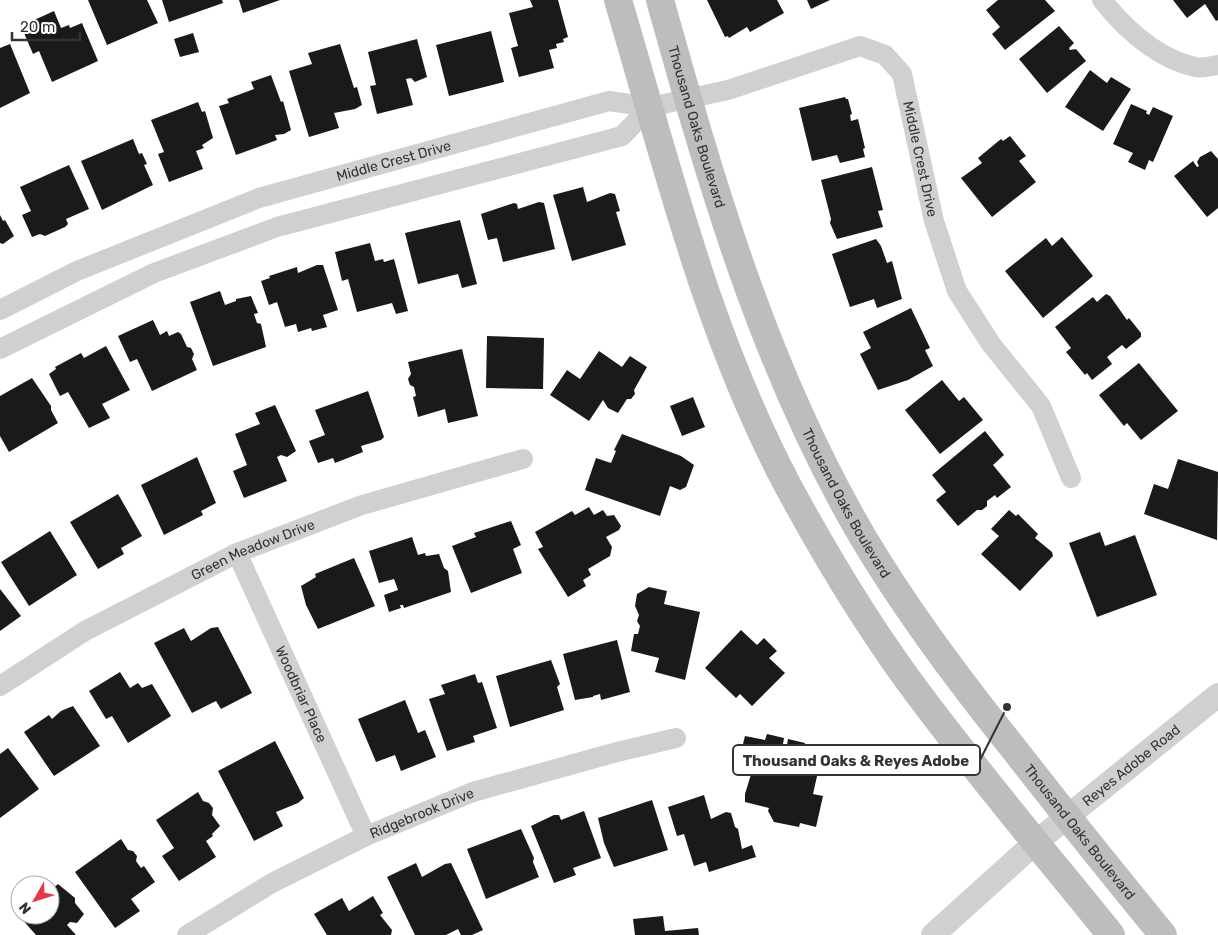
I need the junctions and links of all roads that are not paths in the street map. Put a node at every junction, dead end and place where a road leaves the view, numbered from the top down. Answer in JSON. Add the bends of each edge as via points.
{"nodes":[{"id":1,"x":618,"y":0,"type":"edge"},
{"id":2,"x":660,"y":0,"type":"edge"},
{"id":3,"x":1102,"y":0,"type":"edge"},
{"id":4,"x":1218,"y":66,"type":"edge"},
{"id":5,"x":688,"y":99,"type":"junction"},
{"id":6,"x":650,"y":108,"type":"junction"},
{"id":7,"x":143,"y":242,"type":"junction"},
{"id":8,"x":154,"y":273,"type":"junction"},
{"id":9,"x":0,"y":310,"type":"edge"},
{"id":10,"x":0,"y":350,"type":"edge"},
{"id":11,"x":524,"y":459,"type":"dead end"},
{"id":12,"x":1071,"y":478,"type":"dead end"},
{"id":13,"x":237,"y":553,"type":"junction"},
{"id":14,"x":0,"y":686,"type":"edge"},
{"id":15,"x":1218,"y":695,"type":"edge"},
{"id":16,"x":676,"y":738,"type":"dead end"},
{"id":17,"x":1067,"y":816,"type":"junction"},
{"id":18,"x":366,"y":836,"type":"junction"},
{"id":19,"x":1036,"y":842,"type":"junction"},
{"id":20,"x":187,"y":935,"type":"edge"},
{"id":21,"x":933,"y":935,"type":"edge"},
{"id":22,"x":1111,"y":935,"type":"edge"},
{"id":23,"x":1162,"y":935,"type":"edge"}],
"edges":[{"from":1,"to":6,"type":"main road"},
{"from":2,"to":5,"type":"main road","name":"Thousand Oaks Boulevard"},
{"from":3,"to":4,"type":"street","via":[[1120,23],[1154,50],[1196,68]]},
{"from":5,"to":6,"type":"street","name":"Middle Crest Drive"},
{"from":5,"to":12,"type":"street","name":"Middle Crest Drive","via":[[728,90],[860,46],[886,55],[902,74],[934,221],[958,291],[991,344],[1041,406]]},
{"from":5,"to":17,"type":"main road","name":"Thousand Oaks Boulevard","via":[[738,264],[764,335],[828,472],[864,538],[944,661]]},
{"from":6,"to":7,"type":"street","name":"Middle Crest Drive","via":[[609,101],[259,198]]},
{"from":6,"to":8,"type":"street","via":[[622,136],[286,224]]},
{"from":6,"to":19,"type":"main road","via":[[712,313],[788,485],[831,562],[922,699]]},
{"from":7,"to":8,"type":"street"},
{"from":7,"to":9,"type":"street","name":"Middle Crest Drive"},
{"from":8,"to":10,"type":"street"},
{"from":11,"to":13,"type":"street","name":"Green Meadow Drive","via":[[362,505]]},
{"from":13,"to":14,"type":"street","name":"Green Meadow Drive","via":[[85,631]]},
{"from":13,"to":18,"type":"street","name":"Woodbriar Place"},
{"from":15,"to":17,"type":"street","name":"Reyes Adobe Road"},
{"from":16,"to":18,"type":"street","name":"Ridgebrook Drive","via":[[473,792]]},
{"from":17,"to":19,"type":"street","name":"Reyes Adobe Road"},
{"from":17,"to":23,"type":"main road","name":"Thousand Oaks Boulevard"},
{"from":18,"to":20,"type":"street","name":"Ridgebrook Drive","via":[[272,883]]},
{"from":19,"to":21,"type":"street","name":"Reyes Adobe Road"},
{"from":19,"to":22,"type":"main road"}]}
